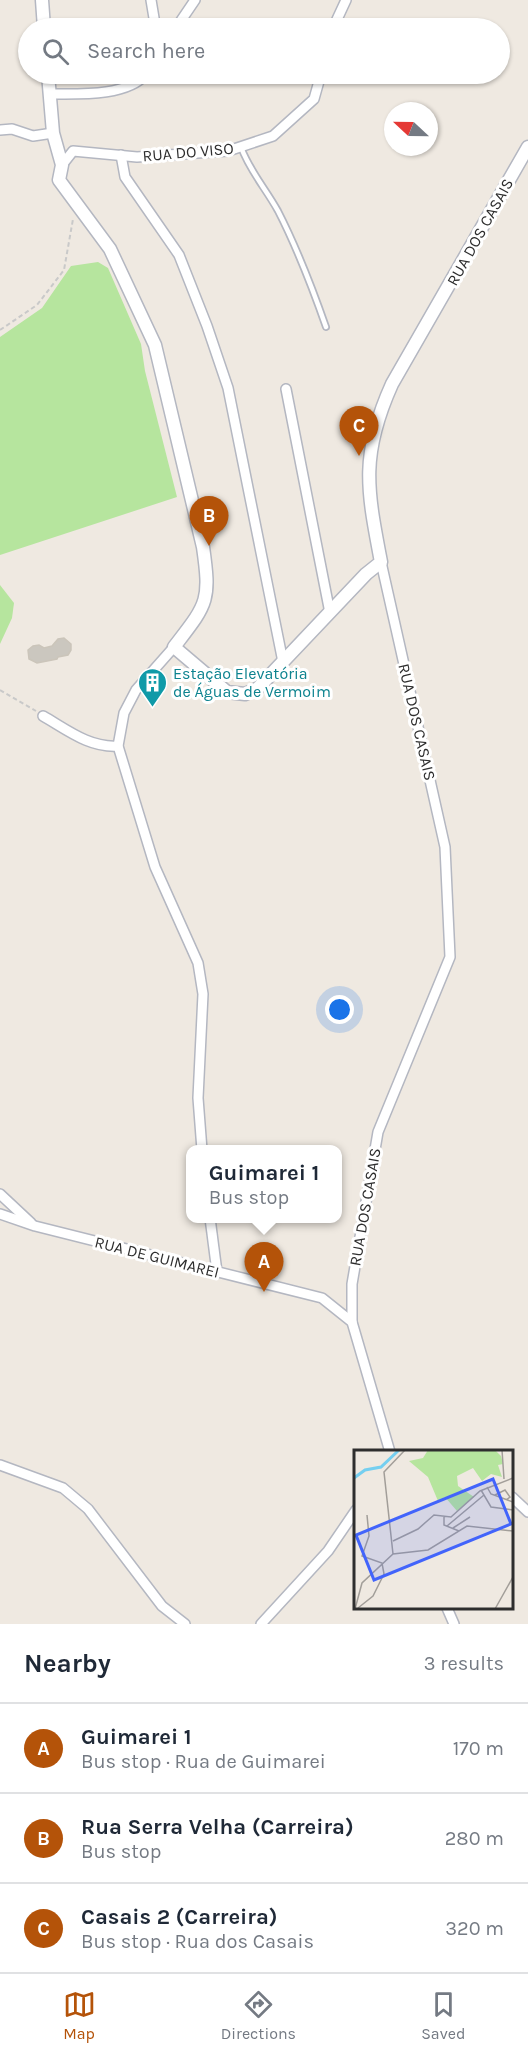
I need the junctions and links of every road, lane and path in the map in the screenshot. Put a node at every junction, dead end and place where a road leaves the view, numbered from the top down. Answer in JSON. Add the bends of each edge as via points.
{"nodes":[{"id":1,"x":42,"y":0,"type":"edge"},
{"id":2,"x":151,"y":0,"type":"edge"},
{"id":3,"x":195,"y":0,"type":"edge"},
{"id":4,"x":346,"y":0,"type":"edge"},
{"id":5,"x":43,"y":18,"type":"edge"},
{"id":6,"x":154,"y":18,"type":"edge"},
{"id":7,"x":183,"y":18,"type":"edge"},
{"id":8,"x":338,"y":18,"type":"edge"},
{"id":9,"x":49,"y":84,"type":"edge"},
{"id":10,"x":130,"y":84,"type":"edge"},
{"id":11,"x":318,"y":84,"type":"edge"},
{"id":12,"x":50,"y":94,"type":"junction"},
{"id":13,"x":0,"y":130,"type":"edge"},
{"id":14,"x":53,"y":133,"type":"junction"},
{"id":15,"x":241,"y":147,"type":"junction"},
{"id":16,"x":528,"y":147,"type":"edge"},
{"id":17,"x":121,"y":155,"type":"junction"},
{"id":18,"x":62,"y":165,"type":"junction"},
{"id":19,"x":77,"y":204,"type":"junction"},
{"id":20,"x":326,"y":327,"type":"dead end"},
{"id":21,"x":0,"y":330,"type":"edge"},
{"id":22,"x":286,"y":389,"type":"dead end"},
{"id":23,"x":381,"y":562,"type":"junction"},
{"id":24,"x":330,"y":613,"type":"junction"},
{"id":25,"x":174,"y":646,"type":"junction"},
{"id":26,"x":283,"y":662,"type":"junction"},
{"id":27,"x":0,"y":690,"type":"edge"},
{"id":28,"x":43,"y":716,"type":"joint"},
{"id":29,"x":118,"y":746,"type":"junction"},
{"id":30,"x":202,"y":1145,"type":"edge"},
{"id":31,"x":0,"y":1194,"type":"edge"},
{"id":32,"x":0,"y":1214,"type":"edge"},
{"id":33,"x":211,"y":1223,"type":"edge"},
{"id":34,"x":35,"y":1226,"type":"junction"},
{"id":35,"x":217,"y":1272,"type":"junction"},
{"id":36,"x":352,"y":1322,"type":"junction"},
{"id":37,"x":389,"y":1450,"type":"edge"},
{"id":38,"x":0,"y":1465,"type":"edge"},
{"id":39,"x":513,"y":1498,"type":"edge"},
{"id":40,"x":528,"y":1512,"type":"edge"},
{"id":41,"x":354,"y":1513,"type":"edge"},
{"id":42,"x":447,"y":1609,"type":"edge"},
{"id":43,"x":185,"y":1624,"type":"edge"},
{"id":44,"x":261,"y":1624,"type":"edge"},
{"id":45,"x":454,"y":1624,"type":"edge"}],
"edges":[{"from":1,"to":5,"type":"street"},
{"from":2,"to":6,"type":"street"},
{"from":3,"to":7,"type":"street"},
{"from":4,"to":8,"type":"street"},
{"from":9,"to":12,"type":"street"},
{"from":10,"to":12,"type":"street","via":[[90,95]]},
{"from":11,"to":15,"type":"street","name":"RUA DO VISO","via":[[314,99],[273,136]]},
{"from":12,"to":14,"type":"street"},
{"from":13,"to":14,"type":"street","via":[[12,129],[33,136]]},
{"from":14,"to":18,"type":"street"},
{"from":15,"to":17,"type":"street","name":"RUA DO VISO","via":[[228,151]]},
{"from":15,"to":20,"type":"lane","via":[[291,236]]},
{"from":16,"to":23,"type":"street","name":"RUA DOS CASAIS","via":[[384,403],[369,457],[368,480]]},
{"from":17,"to":18,"type":"street","name":"RUA DO VISO","via":[[73,152]]},
{"from":17,"to":26,"type":"street","via":[[125,177],[179,255],[228,388]]},
{"from":18,"to":19,"type":"street","via":[[59,180]]},
{"from":19,"to":21,"type":"path","via":[[64,270],[37,305]]},
{"from":19,"to":25,"type":"street","via":[[110,249],[155,345],[203,548],[206,595],[201,611]]},
{"from":22,"to":24,"type":"street"},
{"from":23,"to":24,"type":"street"},
{"from":23,"to":36,"type":"street","name":"RUA DOS CASAIS","via":[[445,847],[450,957],[378,1132],[352,1284]]},
{"from":24,"to":26,"type":"street"},
{"from":25,"to":26,"type":"street","via":[[227,692],[245,694],[257,689]]},
{"from":25,"to":29,"type":"street","via":[[136,690],[124,713]]},
{"from":27,"to":28,"type":"path"},
{"from":28,"to":29,"type":"street","via":[[88,742]]},
{"from":29,"to":30,"type":"street","via":[[155,867],[198,963],[203,994],[198,1098]]},
{"from":31,"to":34,"type":"street"},
{"from":32,"to":34,"type":"street","name":"RUA DE GUIMAREI"},
{"from":33,"to":35,"type":"street"},
{"from":34,"to":35,"type":"street","name":"RUA DE GUIMAREI"},
{"from":35,"to":36,"type":"street","name":"RUA DE GUIMAREI","via":[[322,1298]]},
{"from":36,"to":37,"type":"street"},
{"from":38,"to":43,"type":"street","via":[[63,1488],[88,1509],[162,1606]]},
{"from":39,"to":40,"type":"street"},
{"from":41,"to":44,"type":"street","via":[[328,1551]]},
{"from":42,"to":45,"type":"street"}]}
